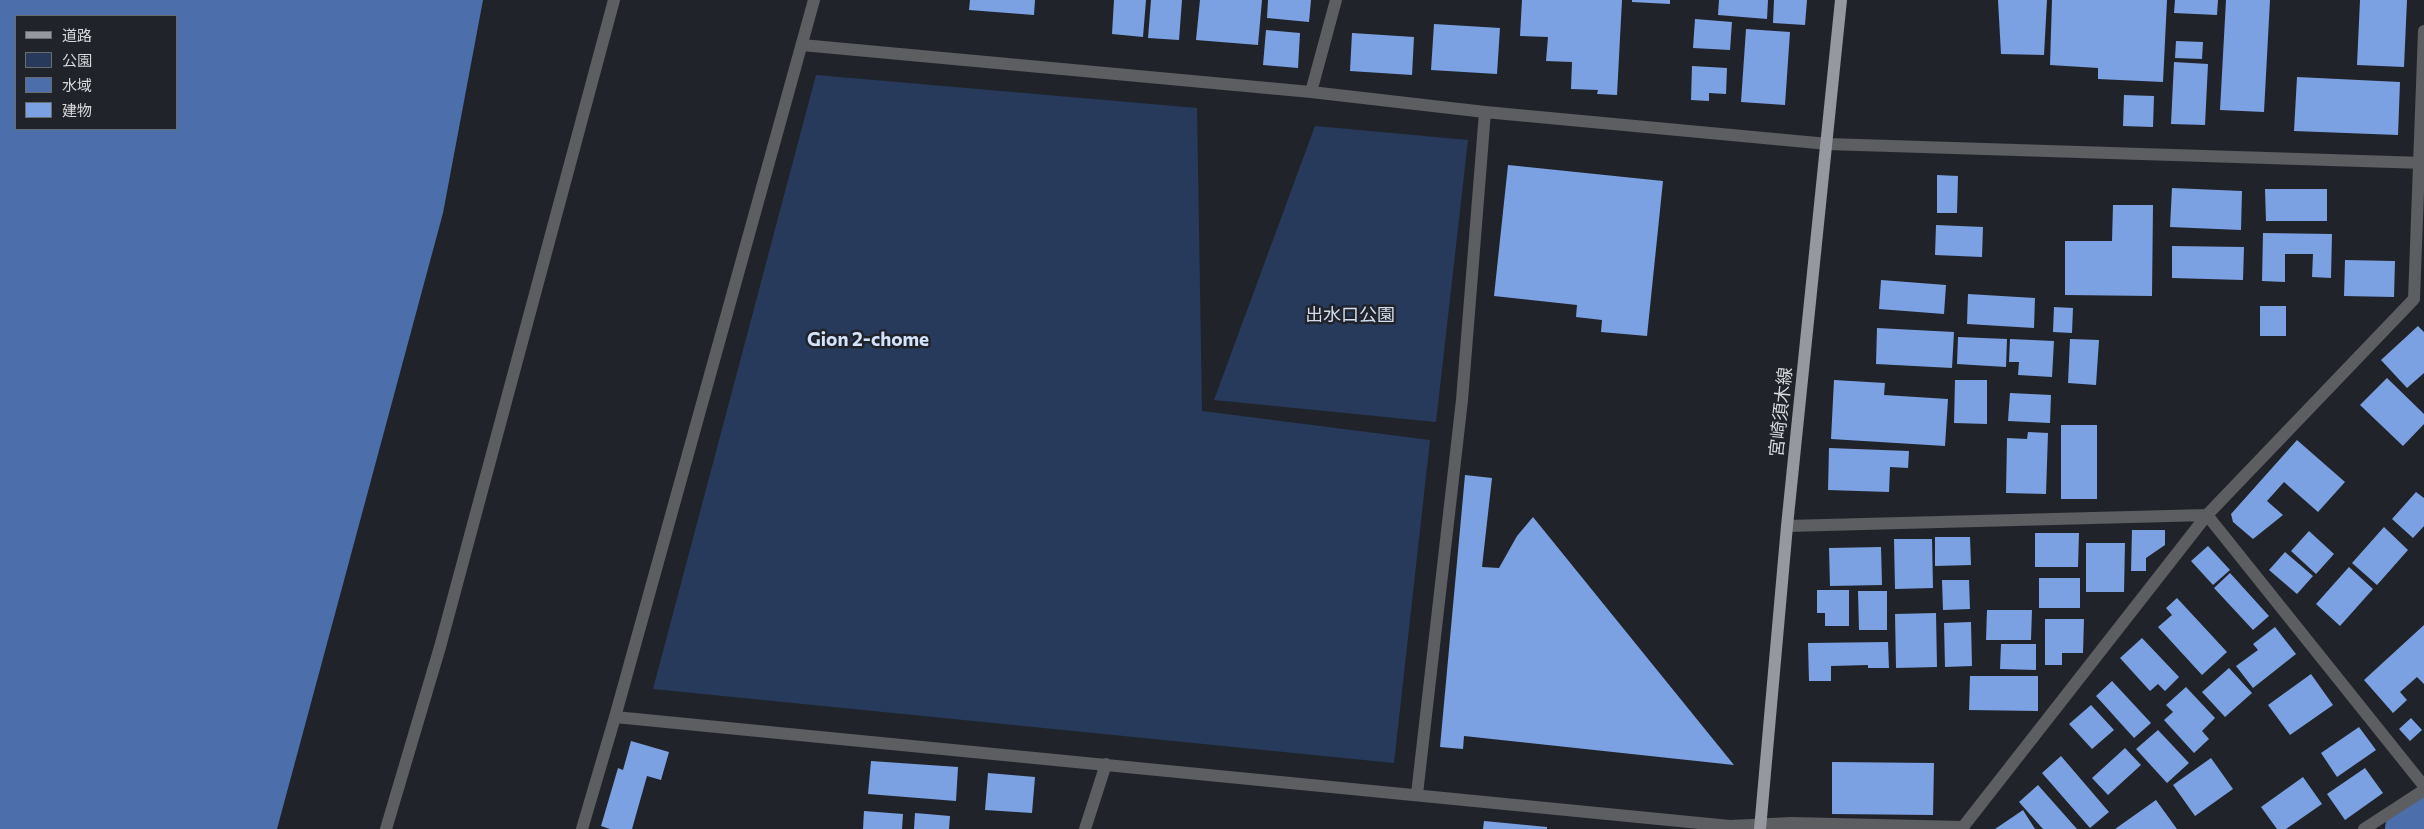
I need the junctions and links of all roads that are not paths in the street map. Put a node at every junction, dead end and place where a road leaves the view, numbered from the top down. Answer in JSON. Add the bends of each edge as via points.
{"nodes":[{"id":1,"x":614,"y":0,"type":"edge"},
{"id":2,"x":814,"y":0,"type":"edge"},
{"id":3,"x":1336,"y":0,"type":"edge"},
{"id":4,"x":1841,"y":0,"type":"edge"},
{"id":5,"x":2424,"y":31,"type":"edge"},
{"id":6,"x":802,"y":45,"type":"junction"},
{"id":7,"x":1311,"y":92,"type":"junction"},
{"id":8,"x":1485,"y":112,"type":"junction"},
{"id":9,"x":1828,"y":144,"type":"junction"},
{"id":10,"x":2421,"y":163,"type":"edge"},
{"id":11,"x":2419,"y":302,"type":"edge"},
{"id":12,"x":2207,"y":516,"type":"junction"},
{"id":13,"x":1787,"y":526,"type":"junction"},
{"id":14,"x":615,"y":717,"type":"junction"},
{"id":15,"x":1106,"y":764,"type":"junction"},
{"id":16,"x":2424,"y":786,"type":"edge"},
{"id":17,"x":2424,"y":790,"type":"edge"},
{"id":18,"x":1416,"y":794,"type":"junction"},
{"id":19,"x":1760,"y":826,"type":"edge"},
{"id":20,"x":1963,"y":828,"type":"edge"},
{"id":21,"x":386,"y":829,"type":"edge"},
{"id":22,"x":582,"y":829,"type":"edge"},
{"id":23,"x":1085,"y":829,"type":"edge"},
{"id":24,"x":2364,"y":829,"type":"edge"}],
"edges":[{"from":1,"to":21,"type":"street","via":[[440,647]]},
{"from":2,"to":6,"type":"street"},
{"from":3,"to":7,"type":"street"},
{"from":4,"to":9,"type":"main road","name":"宮崎須木線"},
{"from":5,"to":10,"type":"street"},
{"from":6,"to":7,"type":"street"},
{"from":6,"to":14,"type":"street"},
{"from":7,"to":8,"type":"street"},
{"from":8,"to":9,"type":"street"},
{"from":8,"to":18,"type":"street","via":[[1462,400]]},
{"from":9,"to":10,"type":"street"},
{"from":9,"to":13,"type":"main road","name":"宮崎須木線"},
{"from":10,"to":11,"type":"street"},
{"from":11,"to":12,"type":"street"},
{"from":12,"to":13,"type":"street"},
{"from":12,"to":16,"type":"street"},
{"from":12,"to":20,"type":"street"},
{"from":13,"to":19,"type":"main road","name":"宮崎須木線"},
{"from":14,"to":15,"type":"street"},
{"from":14,"to":22,"type":"street"},
{"from":15,"to":18,"type":"street"},
{"from":15,"to":23,"type":"street"},
{"from":17,"to":24,"type":"street"},
{"from":18,"to":19,"type":"street","via":[[1730,826]]},
{"from":19,"to":20,"type":"street"}]}
